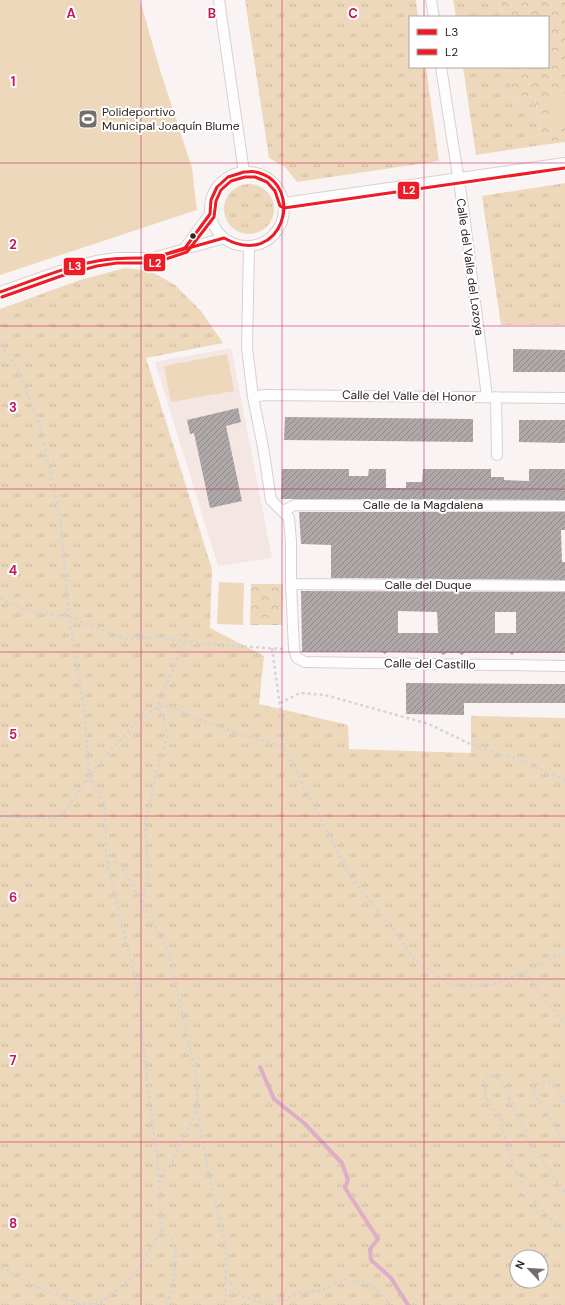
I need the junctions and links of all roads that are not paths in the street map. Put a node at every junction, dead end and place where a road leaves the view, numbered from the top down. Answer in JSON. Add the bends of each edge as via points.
{"nodes":[{"id":1,"x":219,"y":0,"type":"edge"},
{"id":2,"x":431,"y":0,"type":"edge"},
{"id":3,"x":434,"y":16,"type":"edge"},
{"id":4,"x":441,"y":68,"type":"edge"},
{"id":5,"x":565,"y":163,"type":"edge"},
{"id":6,"x":244,"y":172,"type":"junction"},
{"id":7,"x":458,"y":179,"type":"junction"},
{"id":8,"x":284,"y":203,"type":"junction"},
{"id":9,"x":210,"y":214,"type":"junction"},
{"id":10,"x":224,"y":238,"type":"junction"},
{"id":11,"x":249,"y":246,"type":"junction"},
{"id":12,"x":185,"y":248,"type":"junction"},
{"id":13,"x":0,"y":292,"type":"edge"},
{"id":14,"x":253,"y":397,"type":"junction"},
{"id":15,"x":491,"y":397,"type":"junction"},
{"id":16,"x":565,"y":398,"type":"edge"},
{"id":17,"x":497,"y":454,"type":"dead end"},
{"id":18,"x":565,"y":506,"type":"edge"},
{"id":19,"x":283,"y":511,"type":"junction"},
{"id":20,"x":291,"y":584,"type":"junction"},
{"id":21,"x":565,"y":586,"type":"edge"},
{"id":22,"x":565,"y":666,"type":"edge"}],
"edges":[{"from":1,"to":6,"type":"street"},
{"from":2,"to":3,"type":"street"},
{"from":4,"to":7,"type":"street","name":"Calle del Valle del Lozoya"},
{"from":5,"to":7,"type":"street"},
{"from":6,"to":8,"type":"street","via":[[256,172],[270,178],[279,189]]},
{"from":6,"to":9,"type":"street","via":[[228,177],[217,186],[211,200]]},
{"from":7,"to":8,"type":"street"},
{"from":7,"to":15,"type":"street","name":"Calle del Valle del Lozoya","via":[[483,362]]},
{"from":8,"to":11,"type":"street","via":[[284,216],[279,229],[269,239]]},
{"from":9,"to":10,"type":"street","via":[[215,227]]},
{"from":9,"to":12,"type":"street"},
{"from":10,"to":11,"type":"street","via":[[233,243]]},
{"from":10,"to":12,"type":"street"},
{"from":11,"to":14,"type":"street","via":[[247,348]]},
{"from":12,"to":13,"type":"street","via":[[153,258],[96,261]]},
{"from":14,"to":15,"type":"street","name":"Calle del Valle del Honor"},
{"from":14,"to":19,"type":"street","via":[[271,500]]},
{"from":15,"to":16,"type":"street","name":"Calle del Valle del Honor"},
{"from":15,"to":17,"type":"street","name":"Calle del Valle del Lozoya"},
{"from":18,"to":19,"type":"street","name":"Calle de la Magdalena","via":[[295,505]]},
{"from":19,"to":20,"type":"street","via":[[289,518]]},
{"from":20,"to":21,"type":"street","name":"Calle del Duque"},
{"from":20,"to":22,"type":"street","name":"Calle del Castillo","via":[[296,654],[305,662]]}]}
